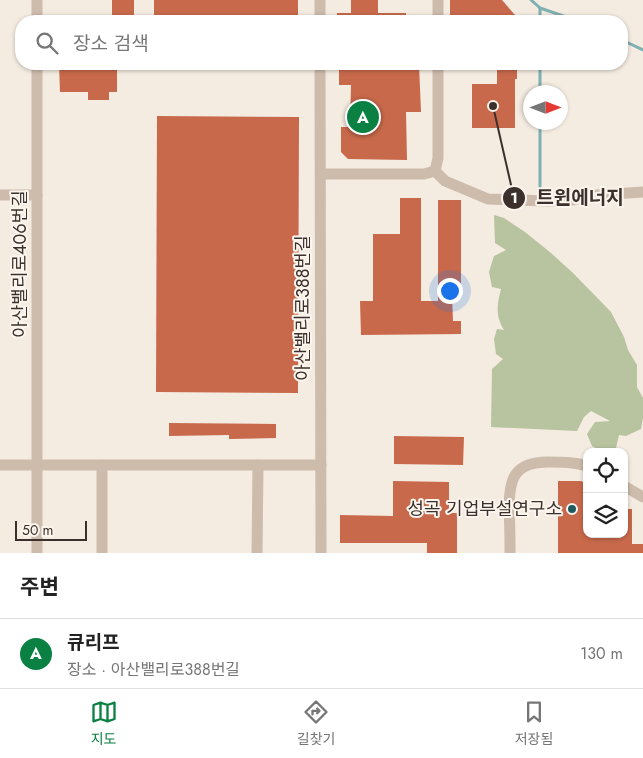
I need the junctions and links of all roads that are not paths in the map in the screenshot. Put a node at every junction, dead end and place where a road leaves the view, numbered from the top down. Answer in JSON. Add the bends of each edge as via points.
{"nodes":[{"id":1,"x":37,"y":0,"type":"edge"},
{"id":2,"x":320,"y":0,"type":"edge"},
{"id":3,"x":438,"y":0,"type":"edge"},
{"id":4,"x":37,"y":15,"type":"edge"},
{"id":5,"x":320,"y":15,"type":"edge"},
{"id":6,"x":438,"y":15,"type":"edge"},
{"id":7,"x":37,"y":70,"type":"edge"},
{"id":8,"x":320,"y":70,"type":"edge"},
{"id":9,"x":438,"y":70,"type":"edge"},
{"id":10,"x":435,"y":171,"type":"junction"},
{"id":11,"x":321,"y":174,"type":"junction"},
{"id":12,"x":643,"y":192,"type":"edge"},
{"id":13,"x":0,"y":195,"type":"edge"},
{"id":14,"x":37,"y":195,"type":"junction"},
{"id":15,"x":0,"y":465,"type":"edge"},
{"id":16,"x":37,"y":465,"type":"junction"},
{"id":17,"x":102,"y":465,"type":"junction"},
{"id":18,"x":258,"y":465,"type":"junction"},
{"id":19,"x":321,"y":465,"type":"junction"},
{"id":20,"x":583,"y":465,"type":"edge"},
{"id":21,"x":628,"y":488,"type":"edge"},
{"id":22,"x":643,"y":497,"type":"edge"},
{"id":23,"x":37,"y":553,"type":"edge"},
{"id":24,"x":102,"y":553,"type":"edge"},
{"id":25,"x":257,"y":553,"type":"edge"},
{"id":26,"x":321,"y":553,"type":"edge"},
{"id":27,"x":510,"y":553,"type":"edge"}],
"edges":[{"from":1,"to":4,"type":"street"},
{"from":2,"to":5,"type":"street"},
{"from":3,"to":6,"type":"street"},
{"from":7,"to":14,"type":"street","name":"아산밸리로406번길"},
{"from":8,"to":11,"type":"street","name":"아산밸리로388번길"},
{"from":9,"to":10,"type":"street","via":[[438,158]]},
{"from":10,"to":11,"type":"street","via":[[424,174]]},
{"from":10,"to":12,"type":"street","via":[[445,181],[488,200],[572,200]]},
{"from":11,"to":19,"type":"street","name":"아산밸리로388번길"},
{"from":13,"to":14,"type":"street"},
{"from":14,"to":16,"type":"street","name":"아산밸리로406번길"},
{"from":15,"to":16,"type":"street"},
{"from":16,"to":17,"type":"street"},
{"from":16,"to":23,"type":"street","name":"아산밸리로406번길"},
{"from":17,"to":18,"type":"street"},
{"from":17,"to":24,"type":"street"},
{"from":18,"to":19,"type":"street"},
{"from":18,"to":25,"type":"street"},
{"from":19,"to":26,"type":"street","name":"아산밸리로388번길"},
{"from":20,"to":27,"type":"street","via":[[530,463],[516,473],[509,491]]},
{"from":21,"to":22,"type":"street"}]}
